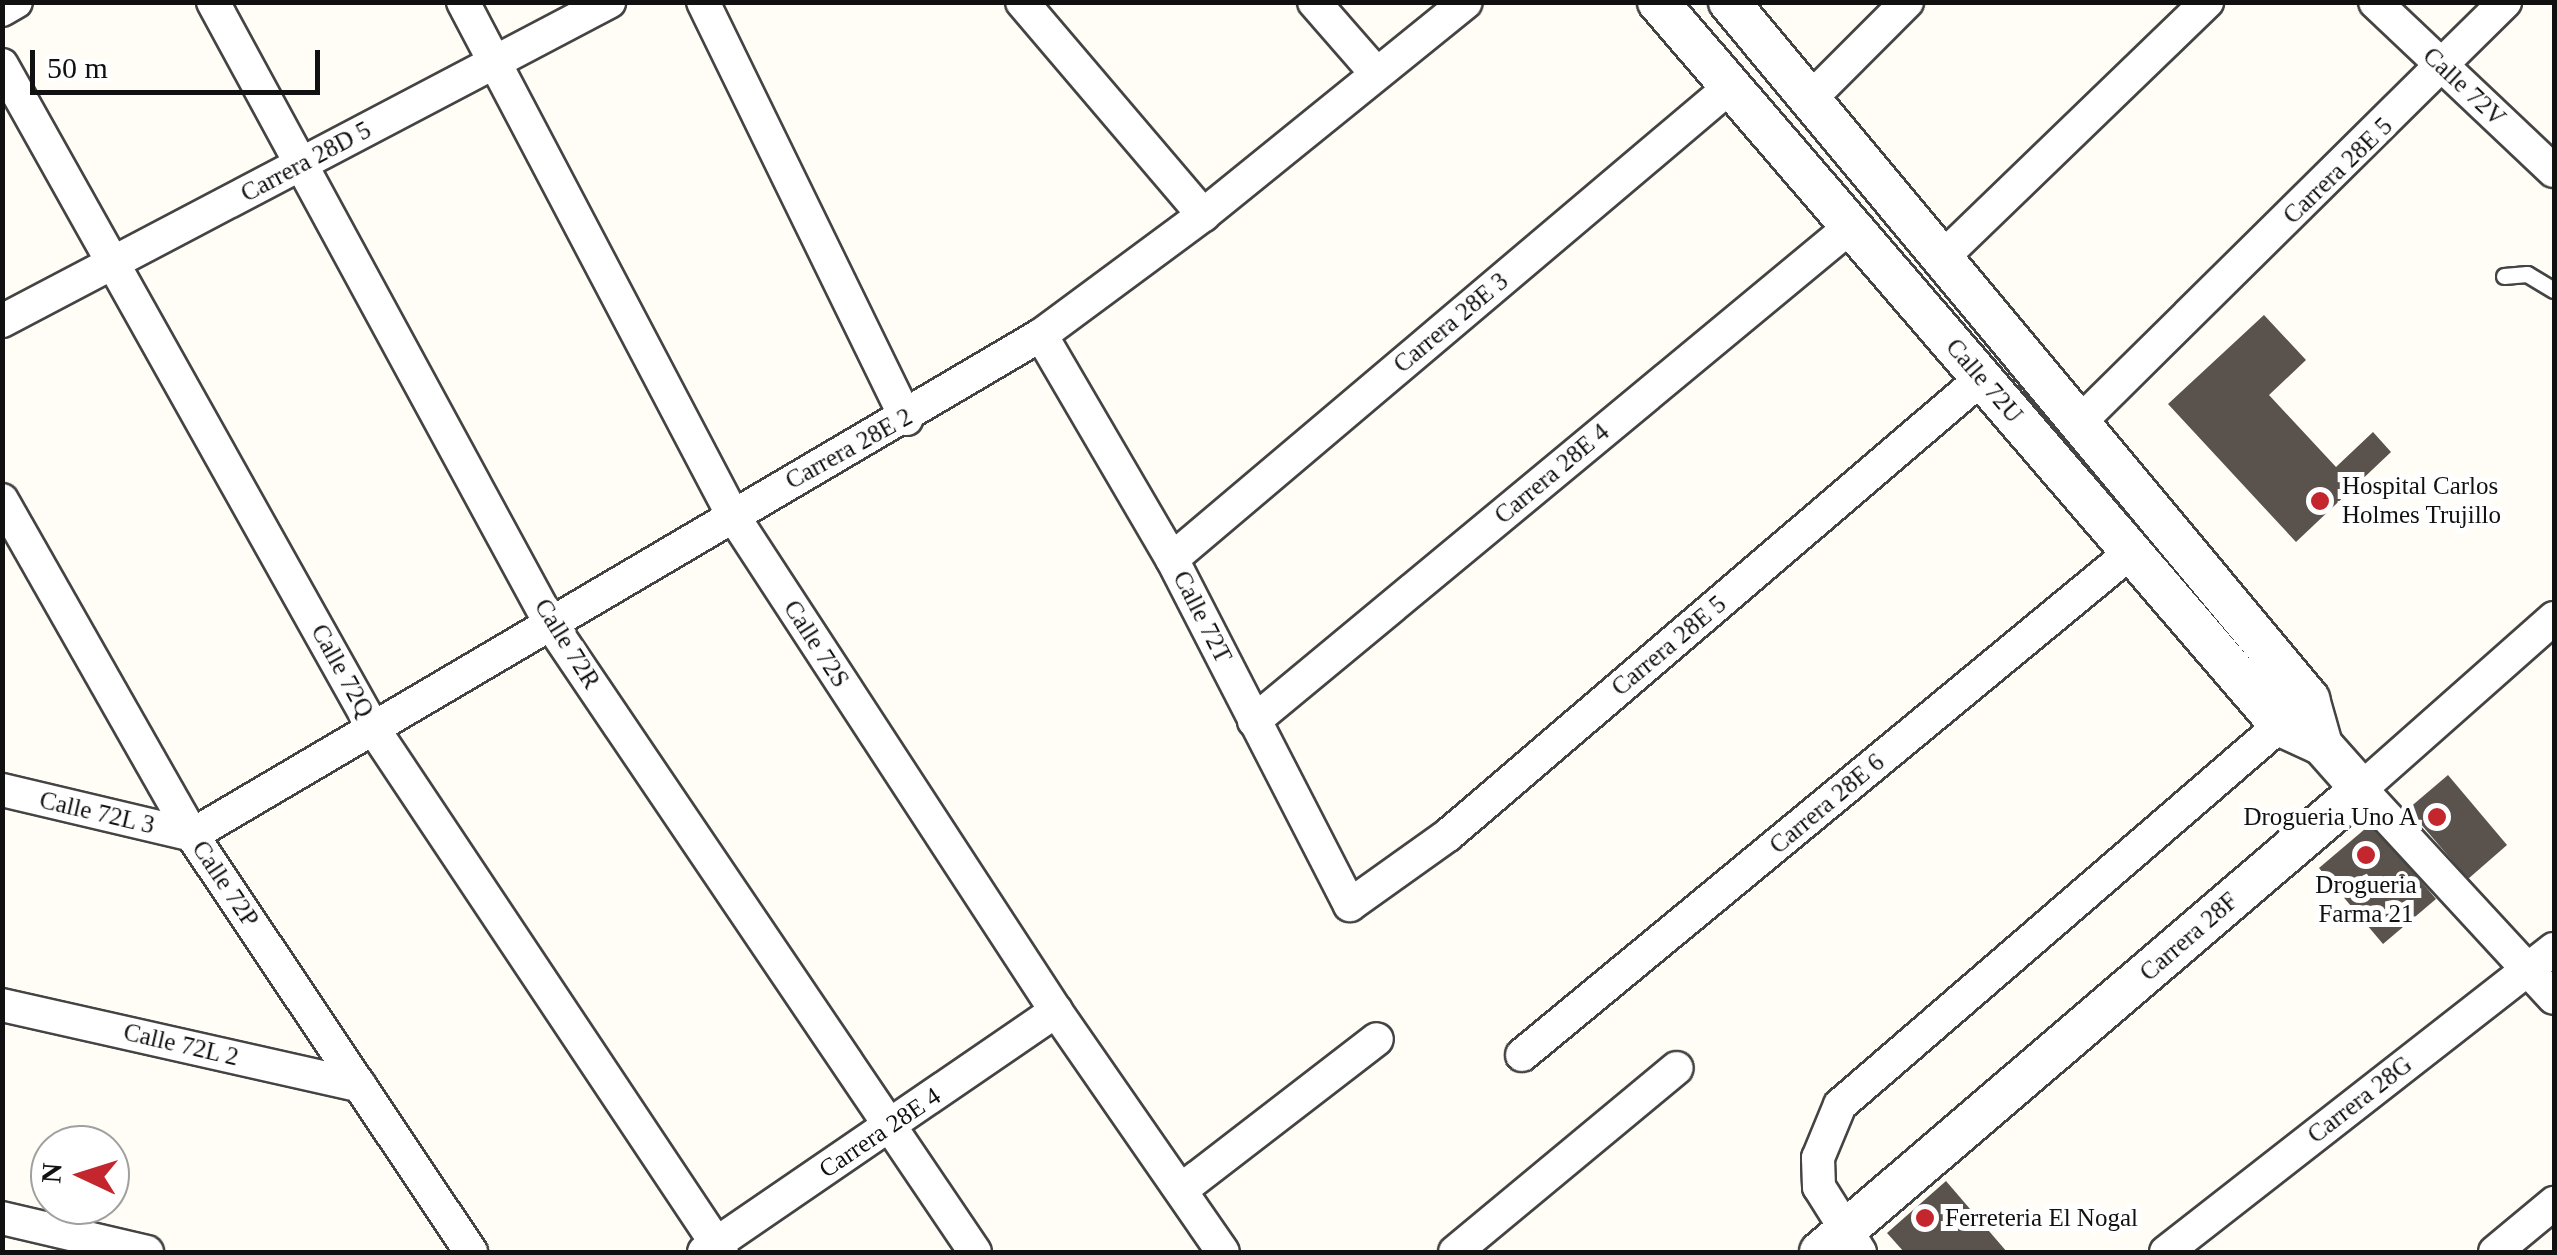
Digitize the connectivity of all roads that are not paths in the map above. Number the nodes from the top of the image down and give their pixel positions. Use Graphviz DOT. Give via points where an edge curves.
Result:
graph roads {
  1 [pos="16,2"];
  2 [pos="213,2"];
  3 [pos="463,2"];
  4 [pos="609,2"];
  5 [pos="703,2"];
  6 [pos="1022,2"];
  7 [pos="1314,2"];
  8 [pos="1466,2"];
  9 [pos="1658,2"];
  10 [pos="1729,2"];
  11 [pos="1907,2"];
  12 [pos="2207,2"];
  13 [pos="2375,2"];
  14 [pos="2505,2"];
  15 [pos="2,10"];
  16 [pos="494,63"];
  17 [pos="2,65"];
  18 [pos="2442,68"];
  19 [pos="1376,73"];
  20 [pos="1730,87"];
  21 [pos="1811,98"];
  22 [pos="304,162"];
  23 [pos="2554,171"];
  24 [pos="1203,215"];
  25 [pos="1850,228"];
  26 [pos="1944,256"];
  27 [pos="112,264"];
  28 [pos="2504,276"];
  29 [pos="2554,290"];
  30 [pos="2,321"];
  31 [pos="1041,335"];
  32 [pos="1982,378"];
  33 [pos="906,418"];
  34 [pos="2082,420"];
  35 [pos="2,500"];
  36 [pos="732,514"];
  37 [pos="2131,552"];
  38 [pos="1172,559"];
  39 [pos="2554,618"];
  40 [pos="550,623"];
  41 [pos="2295,712"];
  42 [pos="1254,720"];
  43 [pos="376,731"];
  44 [pos="2361,789"];
  45 [pos="2,790"];
  46 [pos="192,836"];
  47 [pos="1350,905"];
  48 [pos="2542,958"];
  49 [pos="2554,998"];
  50 [pos="2,1005"];
  51 [pos="1056,1011"];
  52 [pos="1377,1039"];
  53 [pos="1522,1055"];
  54 [pos="1677,1068"];
  55 [pos="360,1086"];
  56 [pos="890,1127"];
  57 [pos="1181,1190"];
  58 [pos="2554,1202"];
  59 [pos="8,1230"];
  60 [pos="1841,1246"];
  61 [pos="714,1250"];
  62 [pos="148,1252"];
  63 [pos="471,1252"];
  64 [pos="975,1252"];
  65 [pos="1224,1252"];
  66 [pos="1455,1252"];
  67 [pos="2166,1252"];
  68 [pos="2495,1252"];
  1 -- 15 [label="street"];
  2 -- 22 [label="street, Calle 72R"];
  3 -- 16 [label="street, Calle 72S"];
  4 -- 16 [label="street, Carrera 28D 5"];
  5 -- 33 [label="street"];
  6 -- 24 [label="street"];
  7 -- 19 [label="street"];
  8 -- 19 [label="street, Carrera 28E 2"];
  9 -- 20 [label="street, Calle 72U"];
  10 -- 21 [label="street, Calle 72U"];
  11 -- 21 [label="street"];
  12 -- 26 [label="street"];
  13 -- 18 [label="street, Calle 72V"];
  14 -- 18 [label="street, Carrera 28E 5"];
  16 -- 22 [label="street, Carrera 28D 5"];
  16 -- 36 [label="street, Calle 72S"];
  17 -- 27 [label="street, Calle 72Q"];
  18 -- 23 [label="street, Calle 72V"];
  18 -- 34 [label="street, Carrera 28E 5"];
  19 -- 24 [label="street, Carrera 28E 2"];
  20 -- 25 [label="street, Calle 72U"];
  20 -- 38 [label="street, Carrera 28E 3"];
  21 -- 26 [label="street, Calle 72U"];
  22 -- 27 [label="street, Carrera 28D 5"];
  22 -- 40 [label="street, Calle 72R"];
  24 -- 31 [label="street, Carrera 28E 2"];
  25 -- 32 [label="street, Calle 72U"];
  25 -- 42 [label="street, Carrera 28E 4"];
  26 -- 34 [label="street, Calle 72U"];
  27 -- 30 [label="street, Carrera 28D 5"];
  27 -- 43 [label="street, Calle 72Q"];
  28 -- 29 [label="lane" via="2527,274"];
  31 -- 33 [label="street, Carrera 28E 2"];
  31 -- 38 [label="street, Calle 72T"];
  32 -- 37 [label="street, Calle 72U"];
  32 -- 47 [label="street, Carrera 28E 5" via="1448,834"];
  33 -- 36 [label="street, Carrera 28E 2"];
  34 -- 41 [label="street, Calle 72U"];
  35 -- 46 [label="street, Calle 72P"];
  36 -- 40 [label="street, Carrera 28E 2"];
  36 -- 51 [label="street, Calle 72S"];
  37 -- 41 [label="street, Calle 72U"];
  37 -- 53 [label="street, Carrera 28E 6"];
  38 -- 42 [label="street, Calle 72T"];
  39 -- 44 [label="street, Carrera 28F"];
  40 -- 43 [label="street, Carrera 28E 2"];
  40 -- 56 [label="street, Calle 72R"];
  41 -- 44 [label="street, Calle 72U"];
  41 -- 60 [label="street" via="1840,1105 1818,1158 1819,1187"];
  42 -- 47 [label="street, Calle 72T"];
  43 -- 46 [label="street, Carrera 28E 2"];
  43 -- 61 [label="street, Calle 72Q"];
  44 -- 48 [label="street, Calle 72U"];
  44 -- 60 [label="street, Carrera 28F"];
  45 -- 46 [label="street, Calle 72L 3"];
  46 -- 55 [label="street, Calle 72P"];
  48 -- 49 [label="street, Calle 72U"];
  48 -- 67 [label="street, Carrera 28G"];
  50 -- 55 [label="street, Calle 72L 2"];
  51 -- 56 [label="street, Carrera 28E 4"];
  51 -- 57 [label="street, Calle 72S"];
  52 -- 57 [label="street"];
  54 -- 66 [label="street"];
  55 -- 63 [label="street, Calle 72P"];
  56 -- 61 [label="street, Carrera 28E 4"];
  56 -- 64 [label="street, Calle 72R"];
  57 -- 65 [label="street, Calle 72S"];
  58 -- 68 [label="street"];
  59 -- 62 [label="street"];
}
